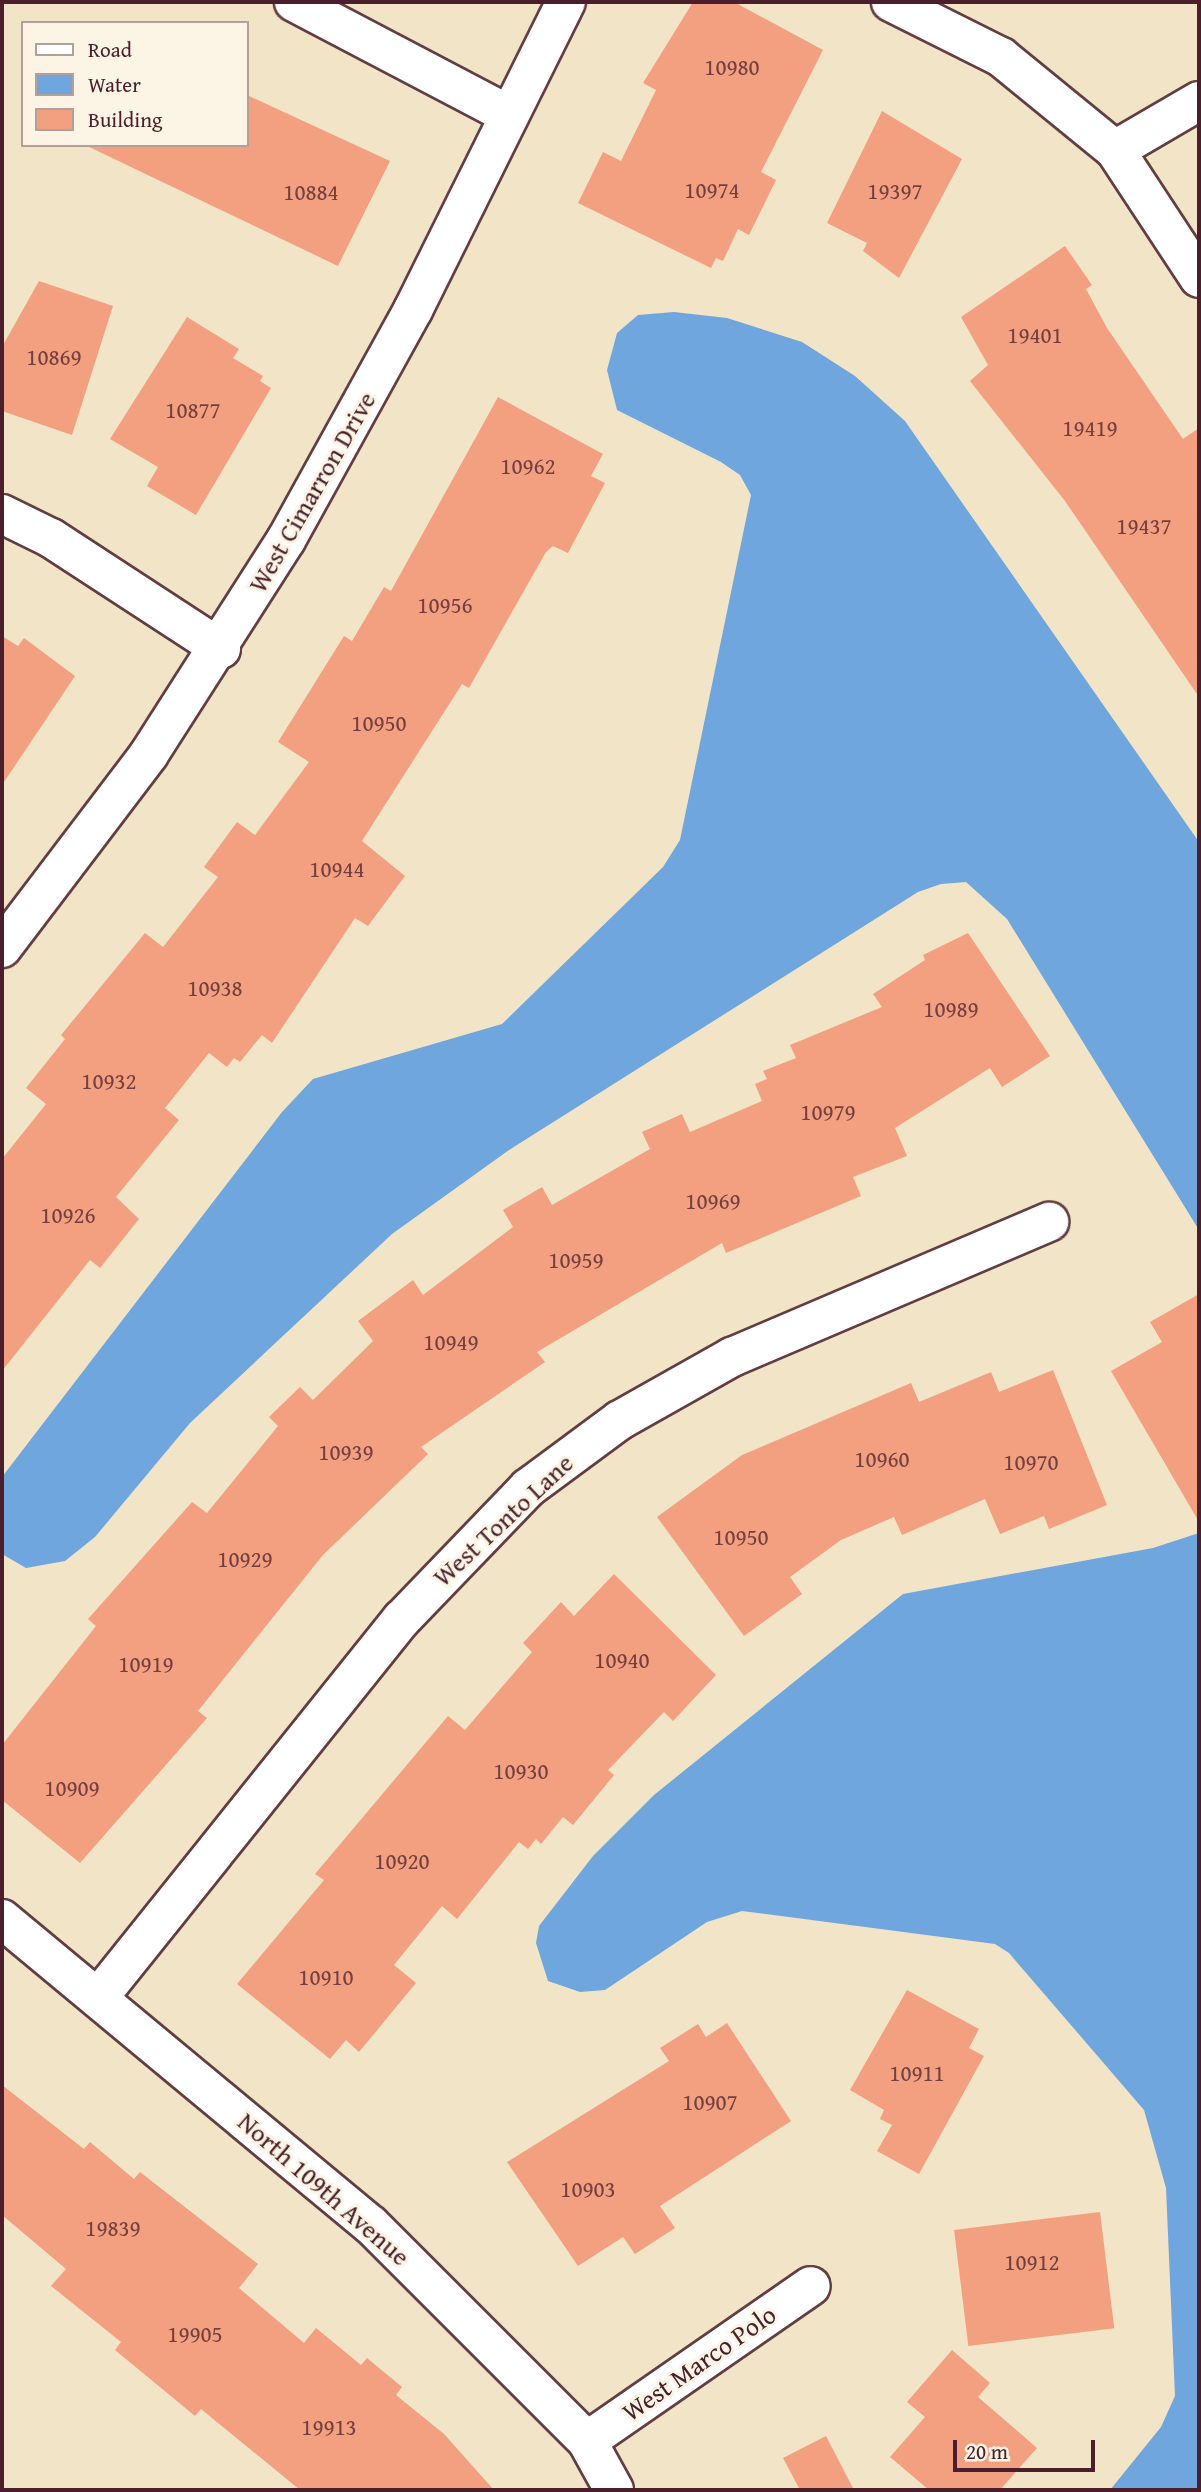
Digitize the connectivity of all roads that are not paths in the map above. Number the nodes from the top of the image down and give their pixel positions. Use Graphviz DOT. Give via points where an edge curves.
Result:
graph roads {
  1 [pos="293,2"];
  2 [pos="566,2"];
  3 [pos="891,2"];
  4 [pos="1199,101"];
  5 [pos="509,115"];
  6 [pos="1115,150"];
  7 [pos="1199,278"];
  8 [pos="2,514"];
  9 [pos="220,649"];
  10 [pos="2,948"];
  11 [pos="1049,1222"];
  12 [pos="2,1919"];
  13 [pos="97,1998"];
  14 [pos="811,2286"];
  15 [pos="587,2441"];
  16 [pos="614,2490"];
  1 -- 5 [label="street"];
  2 -- 5 [label="street, West Cimarron Drive"];
  3 -- 6 [label="street" via="1001,57"];
  4 -- 6 [label="street"];
  5 -- 9 [label="street, West Cimarron Drive" via="348,432"];
  6 -- 7 [label="street"];
  8 -- 9 [label="street" via="51,538"];
  9 -- 10 [label="street, West Cimarron Drive" via="103,819"];
  11 -- 13 [label="street, West Tonto Lane" via="732,1357 620,1420 528,1488 402,1619"];
  12 -- 13 [label="street, North 109th Avenue"];
  13 -- 15 [label="street, North 109th Avenue" via="371,2225"];
  14 -- 15 [label="street, West Marco Polo"];
  15 -- 16 [label="street, North 109th Avenue"];
}
